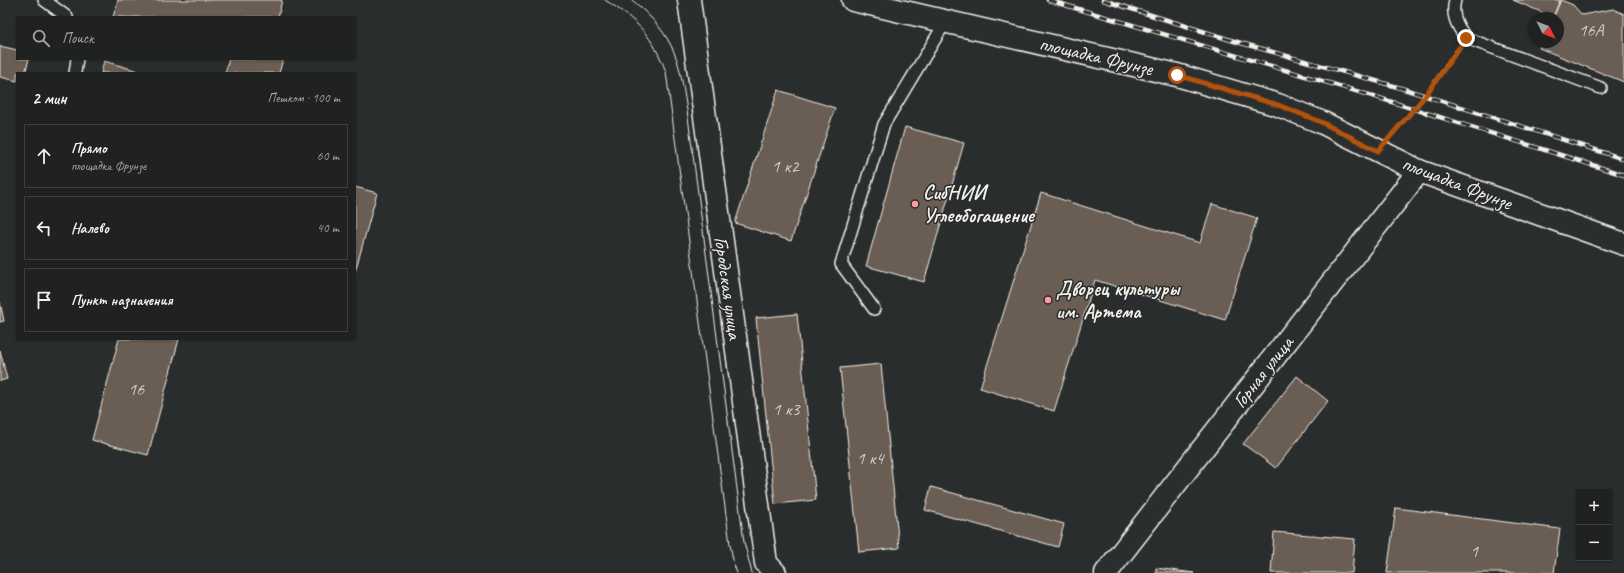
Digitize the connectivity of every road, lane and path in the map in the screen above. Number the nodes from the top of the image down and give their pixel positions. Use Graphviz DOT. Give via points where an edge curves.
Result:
graph roads {
  1 [pos="44,0"];
  2 [pos="688,0"];
  3 [pos="853,0"];
  4 [pos="1455,0"];
  5 [pos="66,16"];
  6 [pos="946,22"];
  7 [pos="1466,38"];
  8 [pos="77,60"];
  9 [pos="75,72"];
  10 [pos="1601,88"];
  11 [pos="1378,151"];
  12 [pos="1419,171"];
  13 [pos="1624,244"];
  14 [pos="874,310"];
  15 [pos="774,573"];
  16 [pos="1106,573"];
  1 -- 5 [label="lane"];
  2 -- 15 [label="main road, Городская улица" via="766,563"];
  3 -- 6 [label="main road, площадка Фрунзе"];
  4 -- 7 [label="lane" via="1453,6 1456,26"];
  6 -- 11 [label="main road, площадка Фрунзе" via="1191,79 1278,105 1321,122"];
  6 -- 14 [label="lane" via="884,124 841,264"];
  7 -- 10 [label="lane"];
  7 -- 11 [label="path" via="1425,96"];
  8 -- 9 [label="lane"];
  11 -- 12 [label="main road, площадка Фрунзе"];
  12 -- 13 [label="main road, площадка Фрунзе"];
  12 -- 16 [label="main road, Горная улица"];
}
